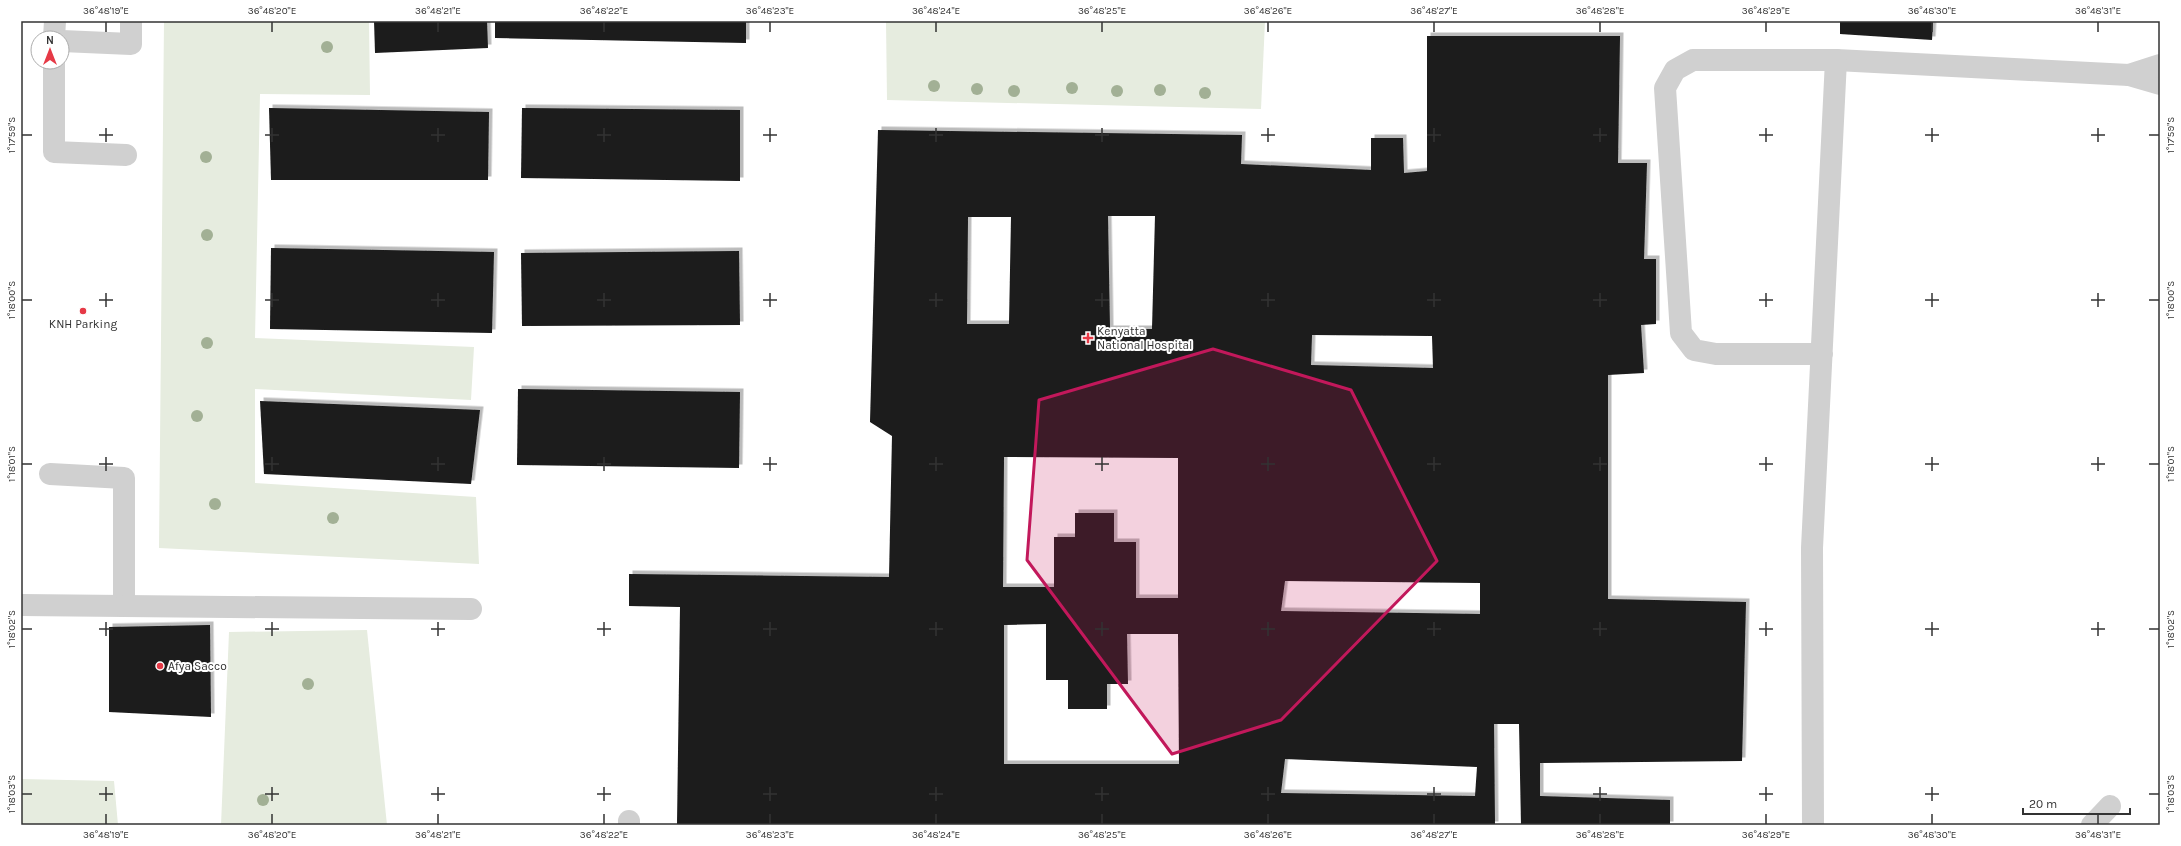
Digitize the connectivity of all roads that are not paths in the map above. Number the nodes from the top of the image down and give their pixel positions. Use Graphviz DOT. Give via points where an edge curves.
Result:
graph roads {
  1 [pos="131,21"];
  2 [pos="70,41"];
  3 [pos="1836,60"];
  4 [pos="2160,65"];
  5 [pos="54,70"];
  6 [pos="2129,75"];
  7 [pos="2160,84"];
  8 [pos="126,155"];
  9 [pos="1822,354"];
  10 [pos="50,474"];
  11 [pos="21,605"];
  12 [pos="124,606"];
  13 [pos="471,609"];
  14 [pos="1813,825"];
  15 [pos="2092,825"];
  16 [pos="2111,825"];
  1 -- 2 [label="lane" via="131,44"];
  3 -- 6 [label="lane"];
  3 -- 9 [label="lane"];
  3 -- 9 [label="lane" via="1693,60 1675,70 1665,88 1681,333 1694,350 1716,354"];
  4 -- 6 [label="lane"];
  5 -- 8 [label="lane" via="54,152"];
  6 -- 7 [label="lane"];
  9 -- 14 [label="lane" via="1812,548"];
  10 -- 12 [label="lane" via="124,478"];
  11 -- 12 [label="lane"];
  12 -- 13 [label="lane"];
  15 -- 16 [label="lane" via="2110,806"];
}
